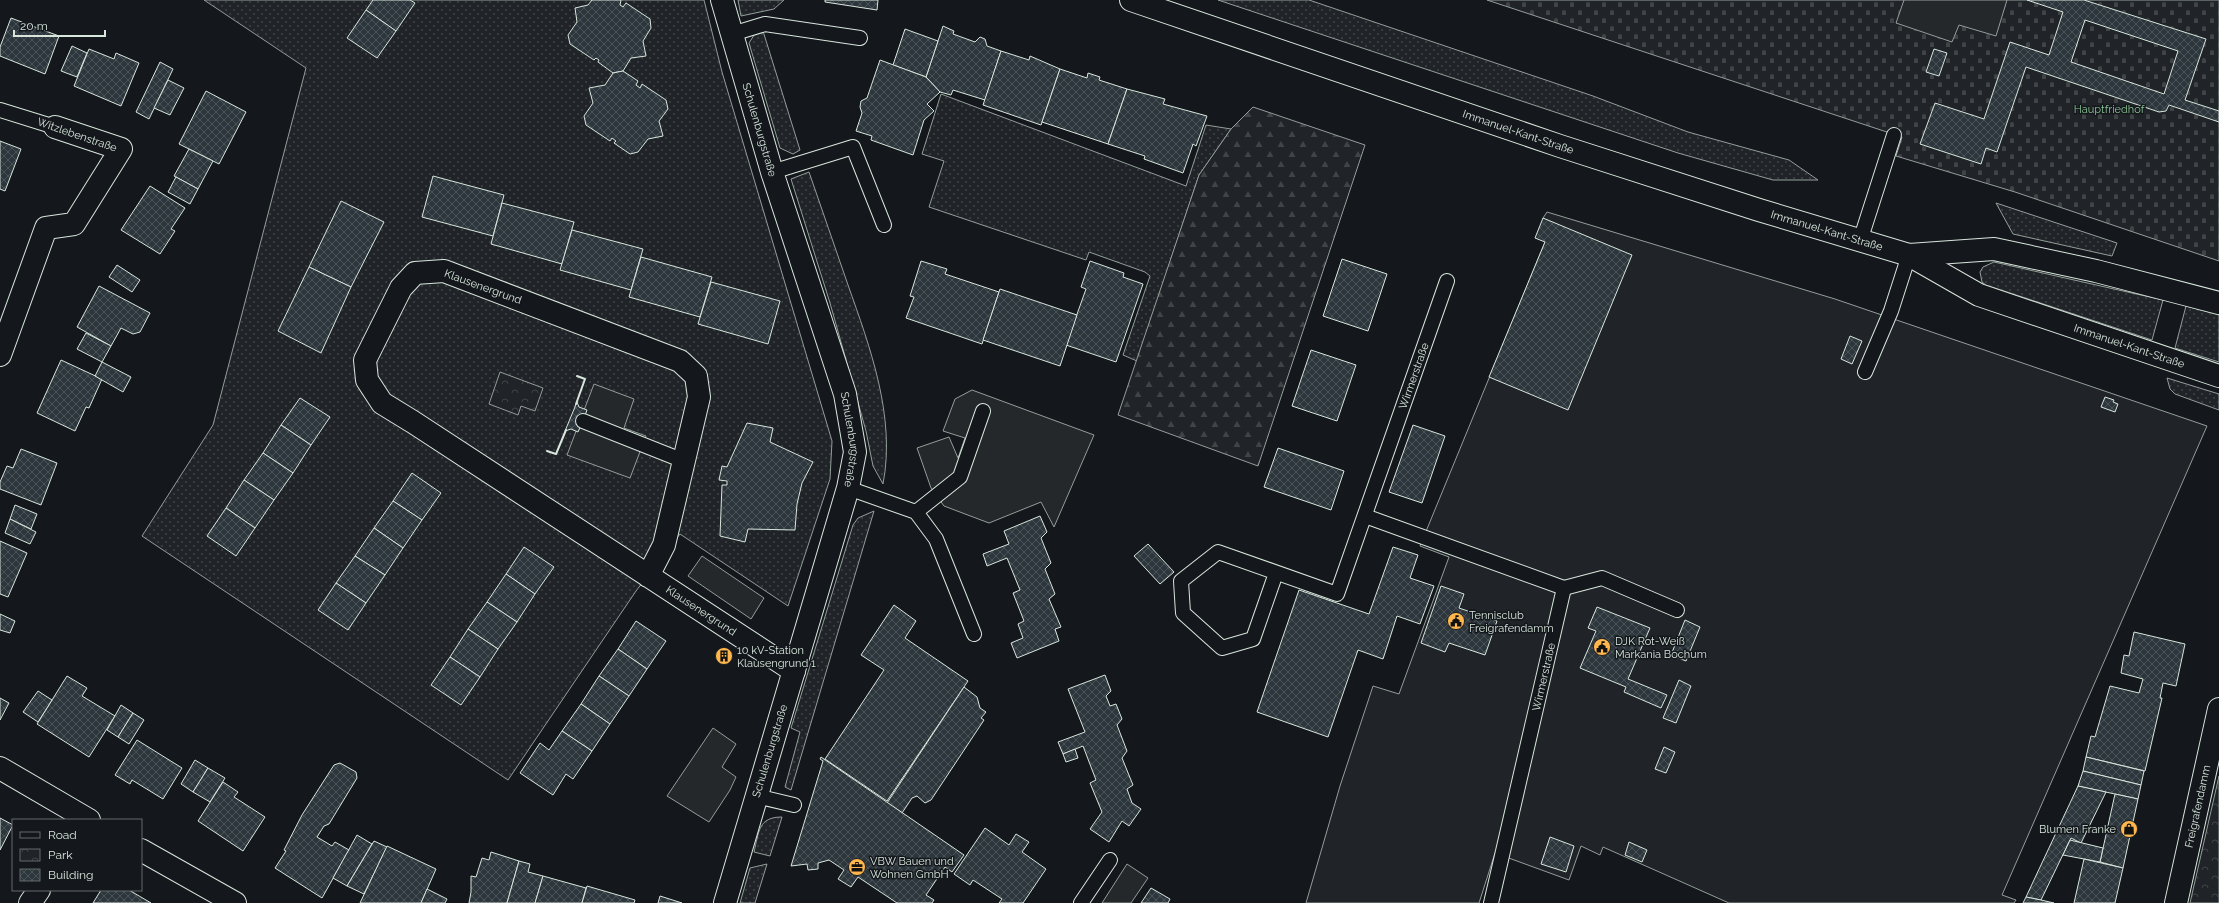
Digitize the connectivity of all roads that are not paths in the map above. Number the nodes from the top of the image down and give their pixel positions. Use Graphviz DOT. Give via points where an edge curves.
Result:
graph roads {
  1 [pos="722,0"];
  2 [pos="1131,0"];
  3 [pos="732,34"];
  4 [pos="860,38"];
  5 [pos="0,110"];
  6 [pos="55,127"];
  7 [pos="1894,135"];
  8 [pos="772,172"];
  9 [pos="884,225"];
  10 [pos="1860,241"];
  11 [pos="1909,255"];
  12 [pos="1447,281"];
  13 [pos="2219,303"];
  14 [pos="0,355"];
  15 [pos="1865,372"];
  16 [pos="2219,376"];
  17 [pos="983,411"];
  18 [pos="583,421"];
  19 [pos="684,460"];
  20 [pos="848,488"];
  21 [pos="916,512"];
  22 [pos="1365,516"];
  23 [pos="1276,573"];
  24 [pos="648,576"];
  25 [pos="1564,588"];
  26 [pos="1677,610"];
  27 [pos="974,634"];
  28 [pos="794,671"];
  29 [pos="2219,709"];
  30 [pos="0,768"];
  31 [pos="756,796"];
  32 [pos="794,805"];
  33 [pos="86,819"];
  34 [pos="142,851"];
  35 [pos="1110,860"];
  36 [pos="38,891"];
  37 [pos="30,903"];
  38 [pos="235,903"];
  39 [pos="725,903"];
  40 [pos="1081,903"];
  41 [pos="1490,903"];
  42 [pos="2176,903"];
  1 -- 3 [label="street, Schulenburgstraße"];
  2 -- 10 [label="street, Immanuel-Kant-Straße" via="1560,146"];
  3 -- 4 [label="lane" via="765,24"];
  3 -- 8 [label="street, Schulenburgstraße"];
  5 -- 6 [label="lane, Witzlebenstraße"];
  6 -- 14 [label="street, Witzlebenstraße" via="121,149 74,224 46,228"];
  7 -- 10 [label="lane"];
  8 -- 9 [label="lane" via="853,148"];
  8 -- 20 [label="street, Schulenburgstraße" via="845,394 855,452"];
  10 -- 11 [label="street, Immanuel-Kant-Straße"];
  11 -- 13 [label="street, Immanuel-Kant-Straße" via="1994,249 2096,271"];
  11 -- 15 [label="lane" via="1891,311"];
  11 -- 16 [label="street, Immanuel-Kant-Straße" via="1979,295"];
  12 -- 22 [label="lane, Wirmerstraße"];
  17 -- 21 [label="lane" via="960,477"];
  18 -- 19 [label="lane"];
  19 -- 24 [label="street, Klausenergrund" via="664,545"];
  19 -- 24 [label="street, Klausenergrund" via="699,397 696,376 680,361 444,271 415,273 401,288 365,360 367,380 382,403"];
  20 -- 21 [label="lane"];
  20 -- 28 [label="street, Schulenburgstraße"];
  21 -- 27 [label="lane" via="936,539"];
  22 -- 23 [label="lane, Wirmerstraße" via="1337,594"];
  22 -- 25 [label="lane"];
  23 -- 23 [label="lane, Wirmerstraße" via="1253,639 1222,648 1183,613 1181,581 1218,552"];
  24 -- 28 [label="street, Klausenergrund"];
  25 -- 26 [label="lane" via="1602,578"];
  25 -- 41 [label="lane, Wirmerstraße"];
  28 -- 31 [label="street, Schulenburgstraße"];
  29 -- 42 [label="street, Freigrafendamm"];
  30 -- 33 [label="street"];
  31 -- 32 [label="lane"];
  31 -- 39 [label="street, Schulenburgstraße"];
  34 -- 38 [label="street"];
  35 -- 40 [label="lane"];
  36 -- 37 [label="street"];
}
